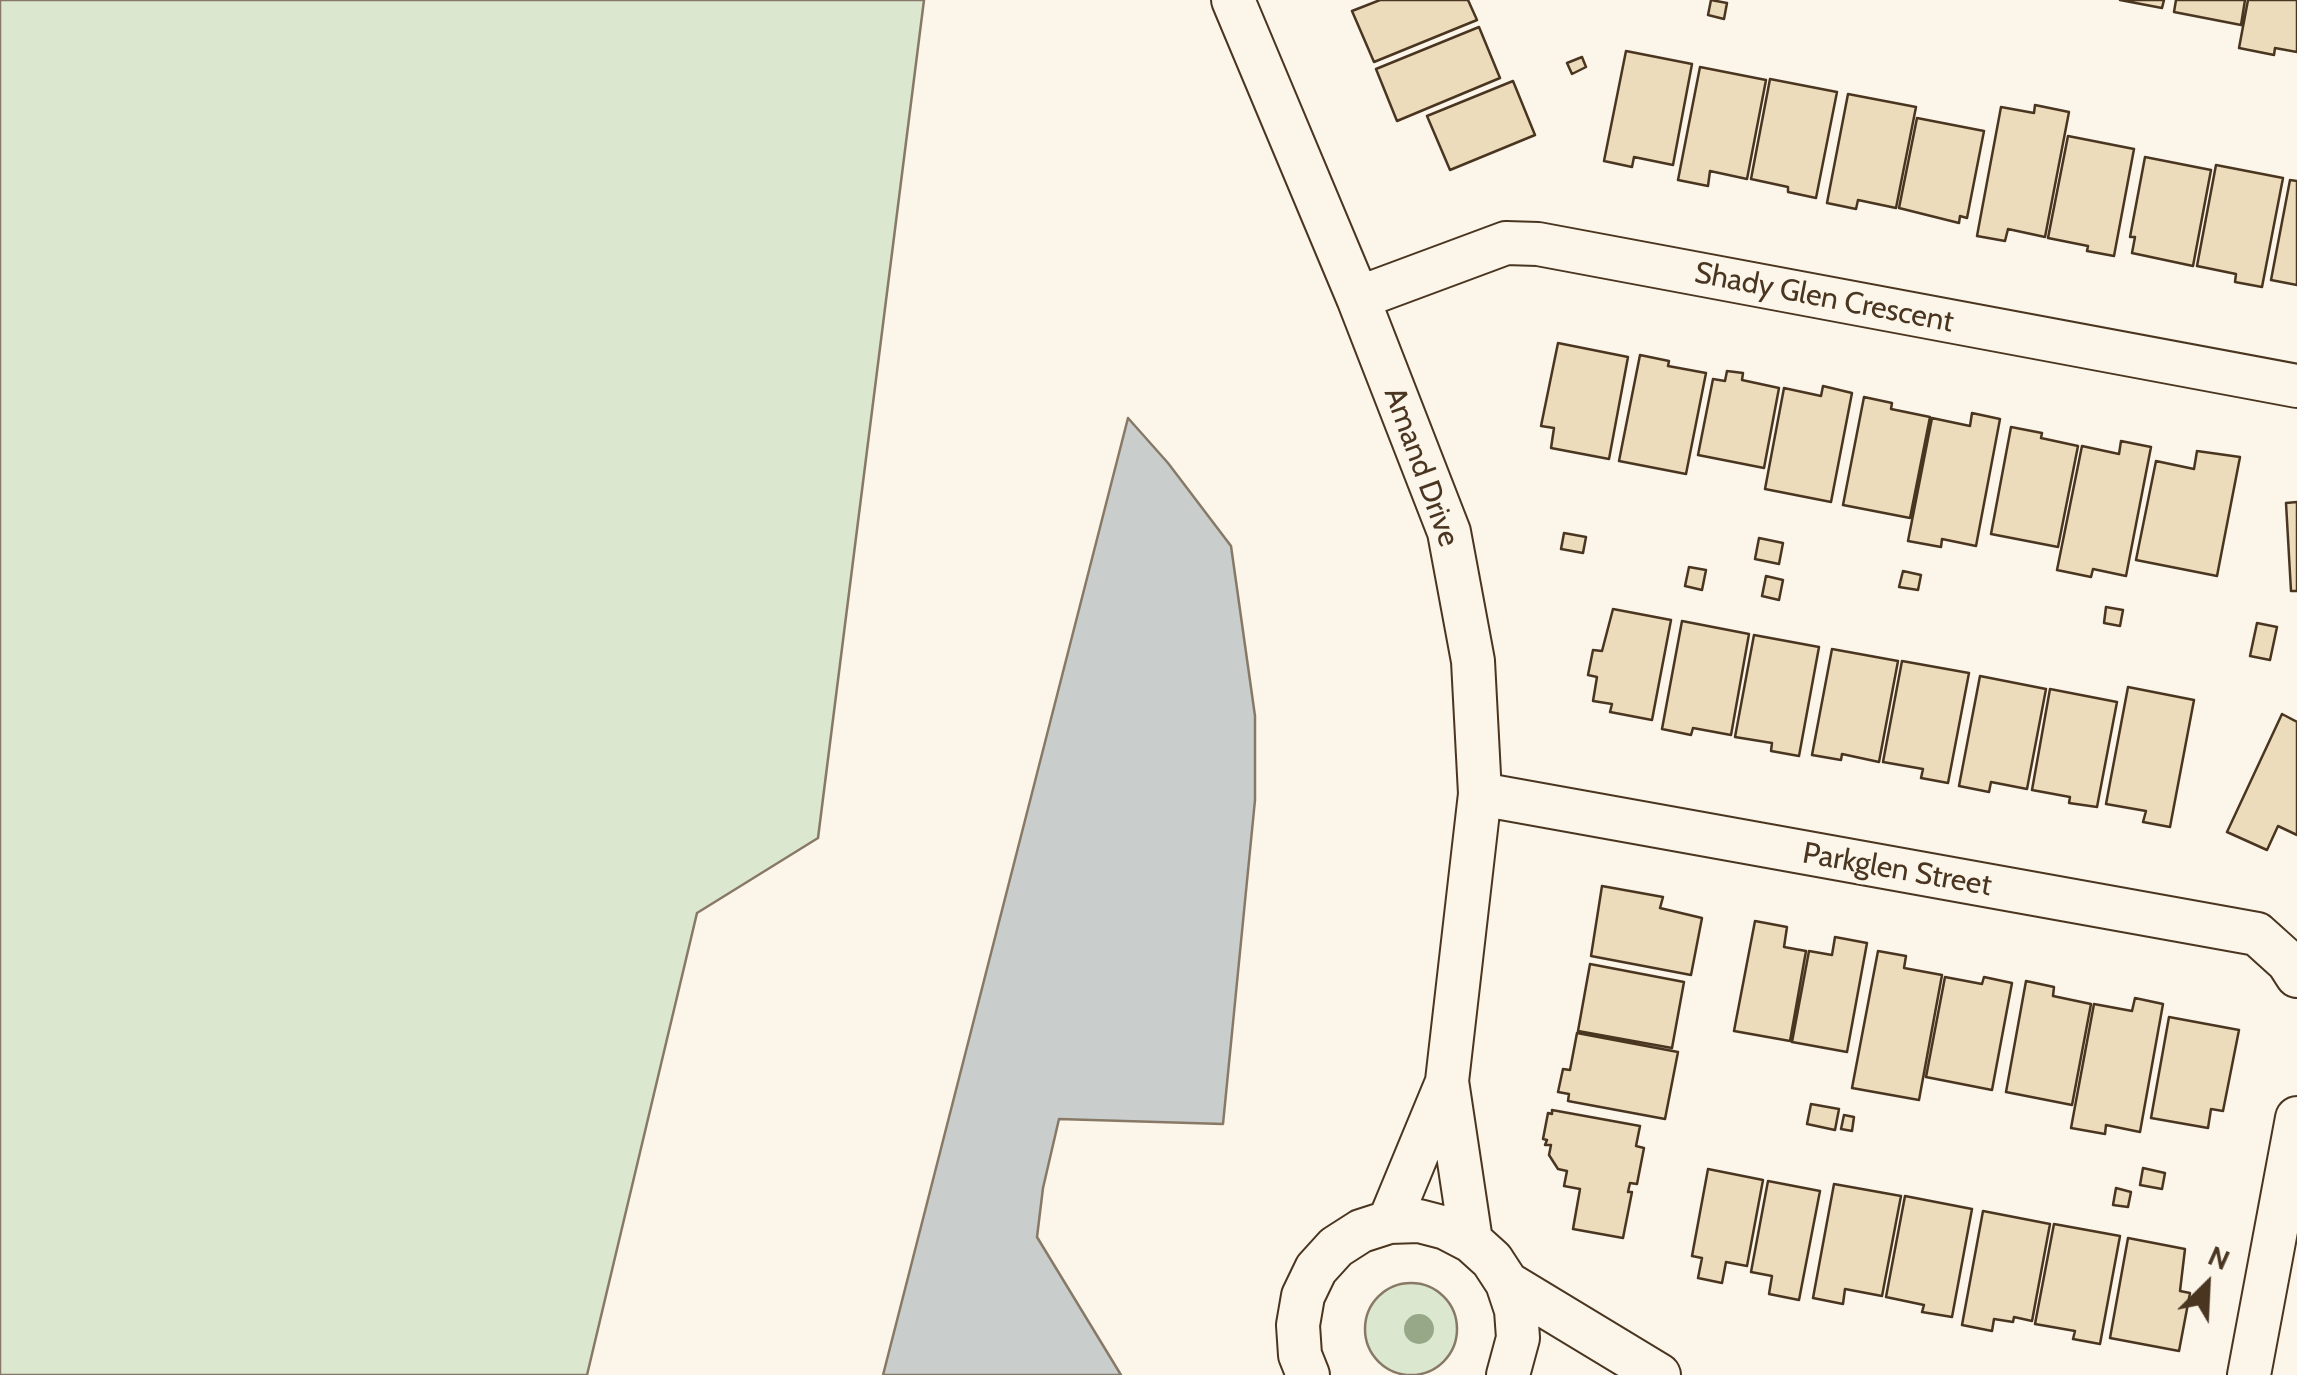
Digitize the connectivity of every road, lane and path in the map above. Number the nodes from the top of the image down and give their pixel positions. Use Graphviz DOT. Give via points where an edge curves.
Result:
graph roads {
  1 [pos="1233,0"];
  2 [pos="1358,298"];
  3 [pos="2297,386"];
  4 [pos="1480,794"];
  5 [pos="2297,976"];
  6 [pos="1447,1082"];
  7 [pos="2297,1118"];
  8 [pos="1389,1222"];
  9 [pos="1471,1240"];
  10 [pos="1507,1284"];
  11 [pos="1308,1375"];
  12 [pos="1508,1375"];
  13 [pos="1659,1375"];
  14 [pos="2249,1375"];
  1 -- 2 [label="street, Amand Drive"];
  2 -- 3 [label="street, Shady Glen Crescent" via="1492,248 1538,244"];
  2 -- 4 [label="street, Amand Drive" via="1449,532 1474,661"];
  4 -- 5 [label="street, Parkglen Street" via="2256,934"];
  4 -- 6 [label="street, Amand Drive"];
  6 -- 8 [label="street, Amand Drive"];
  6 -- 9 [label="street, Amand Drive"];
  7 -- 14 [label="street"];
  8 -- 9 [label="street" via="1432,1224"];
  8 -- 11 [label="street" via="1336,1247 1316,1270 1298,1325"];
  9 -- 10 [label="street"];
  10 -- 12 [label="street" via="1518,1338"];
  10 -- 13 [label="street"];
}
